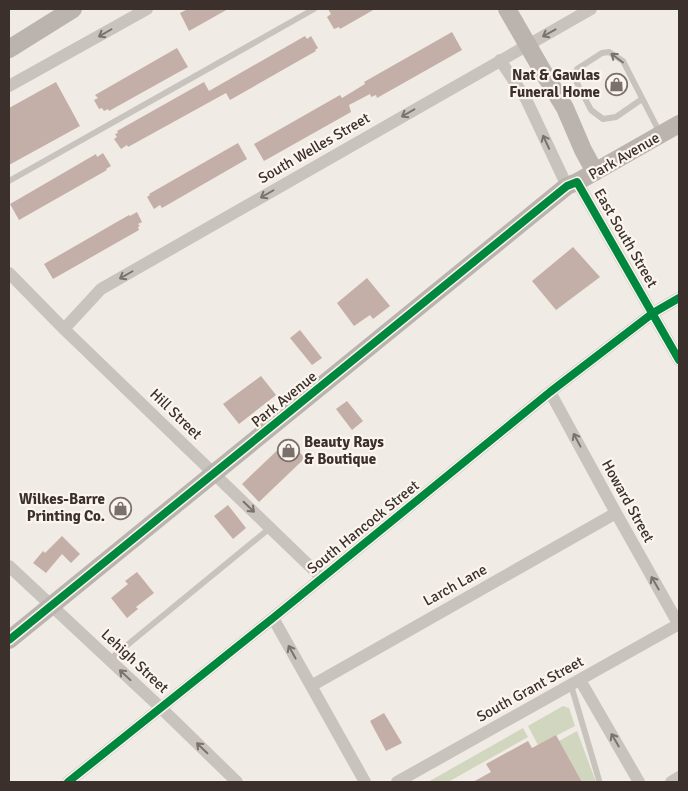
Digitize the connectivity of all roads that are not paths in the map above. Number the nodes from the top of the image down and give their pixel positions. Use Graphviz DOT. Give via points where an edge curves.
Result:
graph roads {
  1 [pos="73,9"];
  2 [pos="148,9"];
  3 [pos="314,9"];
  4 [pos="507,9"];
  5 [pos="592,9"];
  6 [pos="9,49"];
  7 [pos="500,60"];
  8 [pos="9,86"];
  9 [pos="642,99"];
  10 [pos="679,124"];
  11 [pos="661,134"];
  12 [pos="595,172"];
  13 [pos="9,181"];
  14 [pos="572,184"];
  15 [pos="9,274"];
  16 [pos="679,298"];
  17 [pos="653,313"];
  18 [pos="64,329"];
  19 [pos="679,360"];
  20 [pos="550,392"];
  21 [pos="214,474"];
  22 [pos="616,514"];
  23 [pos="270,528"];
  24 [pos="9,566"];
  25 [pos="322,578"];
  26 [pos="51,606"];
  27 [pos="273,618"];
  28 [pos="679,624"];
  29 [pos="9,640"];
  30 [pos="109,660"];
  31 [pos="575,682"];
  32 [pos="310,686"];
  33 [pos="161,708"];
  34 [pos="679,778"];
  35 [pos="599,780"];
  36 [pos="68,782"];
  37 [pos="237,782"];
  38 [pos="365,782"];
  39 [pos="397,782"];
  40 [pos="639,782"];
  41 [pos="670,782"];
  1 -- 6 [label="street"];
  2 -- 8 [label="street, one-way"];
  3 -- 13 [label="lane"];
  4 -- 12 [label="street, bridge" via="566,108"];
  5 -- 7 [label="street, South Welles Street, one-way"];
  14 -- 7 [label="street, East South Street, one-way" via="526,99"];
  7 -- 18 [label="street, South Welles Street, one-way" via="102,289"];
  9 -- 9 [label="lane, one-way" via="623,62 609,52 577,69 574,77 578,88 591,110 602,119 616,117"];
  9 -- 11 [label="lane"];
  10 -- 11 [label="street, Park Avenue"];
  11 -- 12 [label="street, Park Avenue"];
  12 -- 14 [label="street, Park Avenue"];
  14 -- 17 [label="street, East South Street"];
  14 -- 21 [label="street, Park Avenue"];
  15 -- 18 [label="street, Hill Street"];
  16 -- 17 [label="street, South Hancock Street"];
  17 -- 19 [label="street, East South Street"];
  17 -- 20 [label="street, South Hancock Street"];
  18 -- 21 [label="street, Hill Street"];
  22 -- 20 [label="street, Howard Street, one-way"];
  20 -- 25 [label="street, South Hancock Street"];
  21 -- 23 [label="street, Hill Street, one-way"];
  21 -- 26 [label="street, Park Avenue"];
  28 -- 22 [label="street, Howard Street, one-way"];
  22 -- 32 [label="street, Larch Lane"];
  23 -- 25 [label="street, Hill Street"];
  23 -- 30 [label="lane"];
  24 -- 26 [label="street, Lehigh Street"];
  25 -- 27 [label="street, South Hancock Street"];
  26 -- 29 [label="street, Park Avenue"];
  26 -- 30 [label="street, Lehigh Street"];
  32 -- 27 [label="street, one-way"];
  27 -- 33 [label="street, South Hancock Street"];
  28 -- 31 [label="street, South Grant Street"];
  33 -- 30 [label="street, Lehigh Street, one-way"];
  31 -- 35 [label="lane"];
  31 -- 39 [label="street, South Grant Street"];
  40 -- 31 [label="street, one-way"];
  32 -- 38 [label="street"];
  33 -- 36 [label="street, South Hancock Street"];
  37 -- 33 [label="street, Lehigh Street, one-way"];
  34 -- 41 [label="street"];
}
